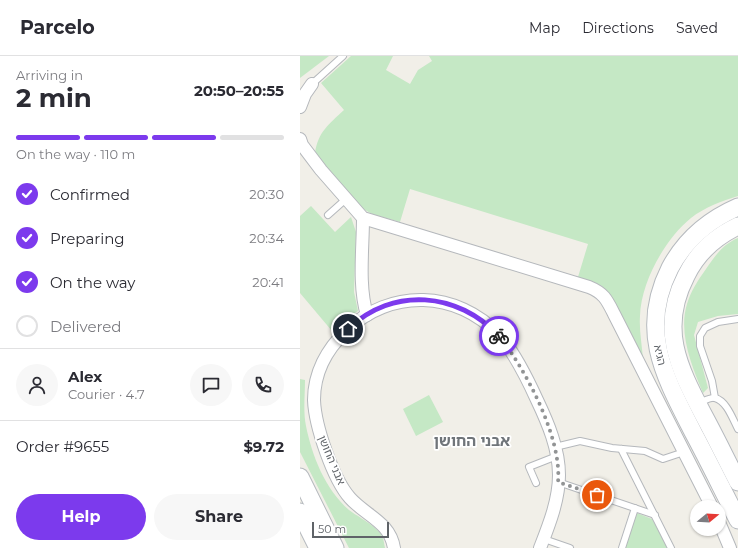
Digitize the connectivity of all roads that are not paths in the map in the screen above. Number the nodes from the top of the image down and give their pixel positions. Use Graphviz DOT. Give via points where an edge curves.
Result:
graph roads {
  1 [pos="343,56"];
  2 [pos="312,84"];
  3 [pos="300,107"];
  4 [pos="300,139"];
  5 [pos="346,198"];
  6 [pos="738,207"];
  7 [pos="328,215"];
  8 [pos="363,218"];
  9 [pos="738,226"];
  10 [pos="367,315"];
  11 [pos="738,319"];
  12 [pos="715,398"];
  13 [pos="698,403"];
  14 [pos="738,429"];
  15 [pos="621,449"];
  16 [pos="556,452"];
  17 [pos="684,452"];
  18 [pos="300,477"];
  19 [pos="558,482"];
  20 [pos="738,482"];
  21 [pos="536,483"];
  22 [pos="708,500"];
  23 [pos="635,508"];
  24 [pos="300,512"];
  25 [pos="655,515"];
  26 [pos="738,520"];
  27 [pos="725,536"];
  28 [pos="542,543"];
  29 [pos="318,548"];
  30 [pos="335,548"];
  31 [pos="394,548"];
  32 [pos="570,548"];
  33 [pos="622,548"];
  34 [pos="671,548"];
  35 [pos="730,548"];
  1 -- 2 [label="lane"];
  2 -- 3 [label="street" via="304,94"];
  4 -- 5 [label="street" via="321,170"];
  5 -- 7 [label="lane"];
  5 -- 8 [label="street"];
  6 -- 26 [label="street, הגיא" via="706,224 678,254 666,277 656,320 657,345 664,372"];
  8 -- 10 [label="street" via="362,288"];
  8 -- 17 [label="street" via="589,287 601,293"];
  9 -- 13 [label="street, הגיא" via="717,238 692,264 682,284 674,310 673,332 676,353"];
  10 -- 16 [label="street, אבני החושן" via="400,302 431,300 460,308 486,323 510,350 533,391"];
  10 -- 31 [label="street, אבני החושן" via="354,323 330,349 316,381 314,401 322,441 342,486 359,507 383,525 392,539"];
  11 -- 12 [label="lane" via="718,322 705,328 700,336 700,346"];
  12 -- 13 [label="lane"];
  12 -- 14 [label="lane" via="727,408"];
  13 -- 20 [label="street, הגיא"];
  15 -- 16 [label="lane" via="580,441"];
  15 -- 17 [label="lane" via="645,451 663,459"];
  15 -- 25 [label="lane"];
  16 -- 19 [label="street, אבני החושן"];
  16 -- 21 [label="lane" via="529,467"];
  17 -- 22 [label="street"];
  18 -- 30 [label="street"];
  19 -- 23 [label="lane"];
  19 -- 28 [label="street, אבני החושן" via="553,511"];
  23 -- 25 [label="lane"];
  23 -- 33 [label="lane"];
  24 -- 29 [label="street"];
  25 -- 34 [label="lane"];
  27 -- 35 [label="street"];
  28 -- 32 [label="lane"];
}
